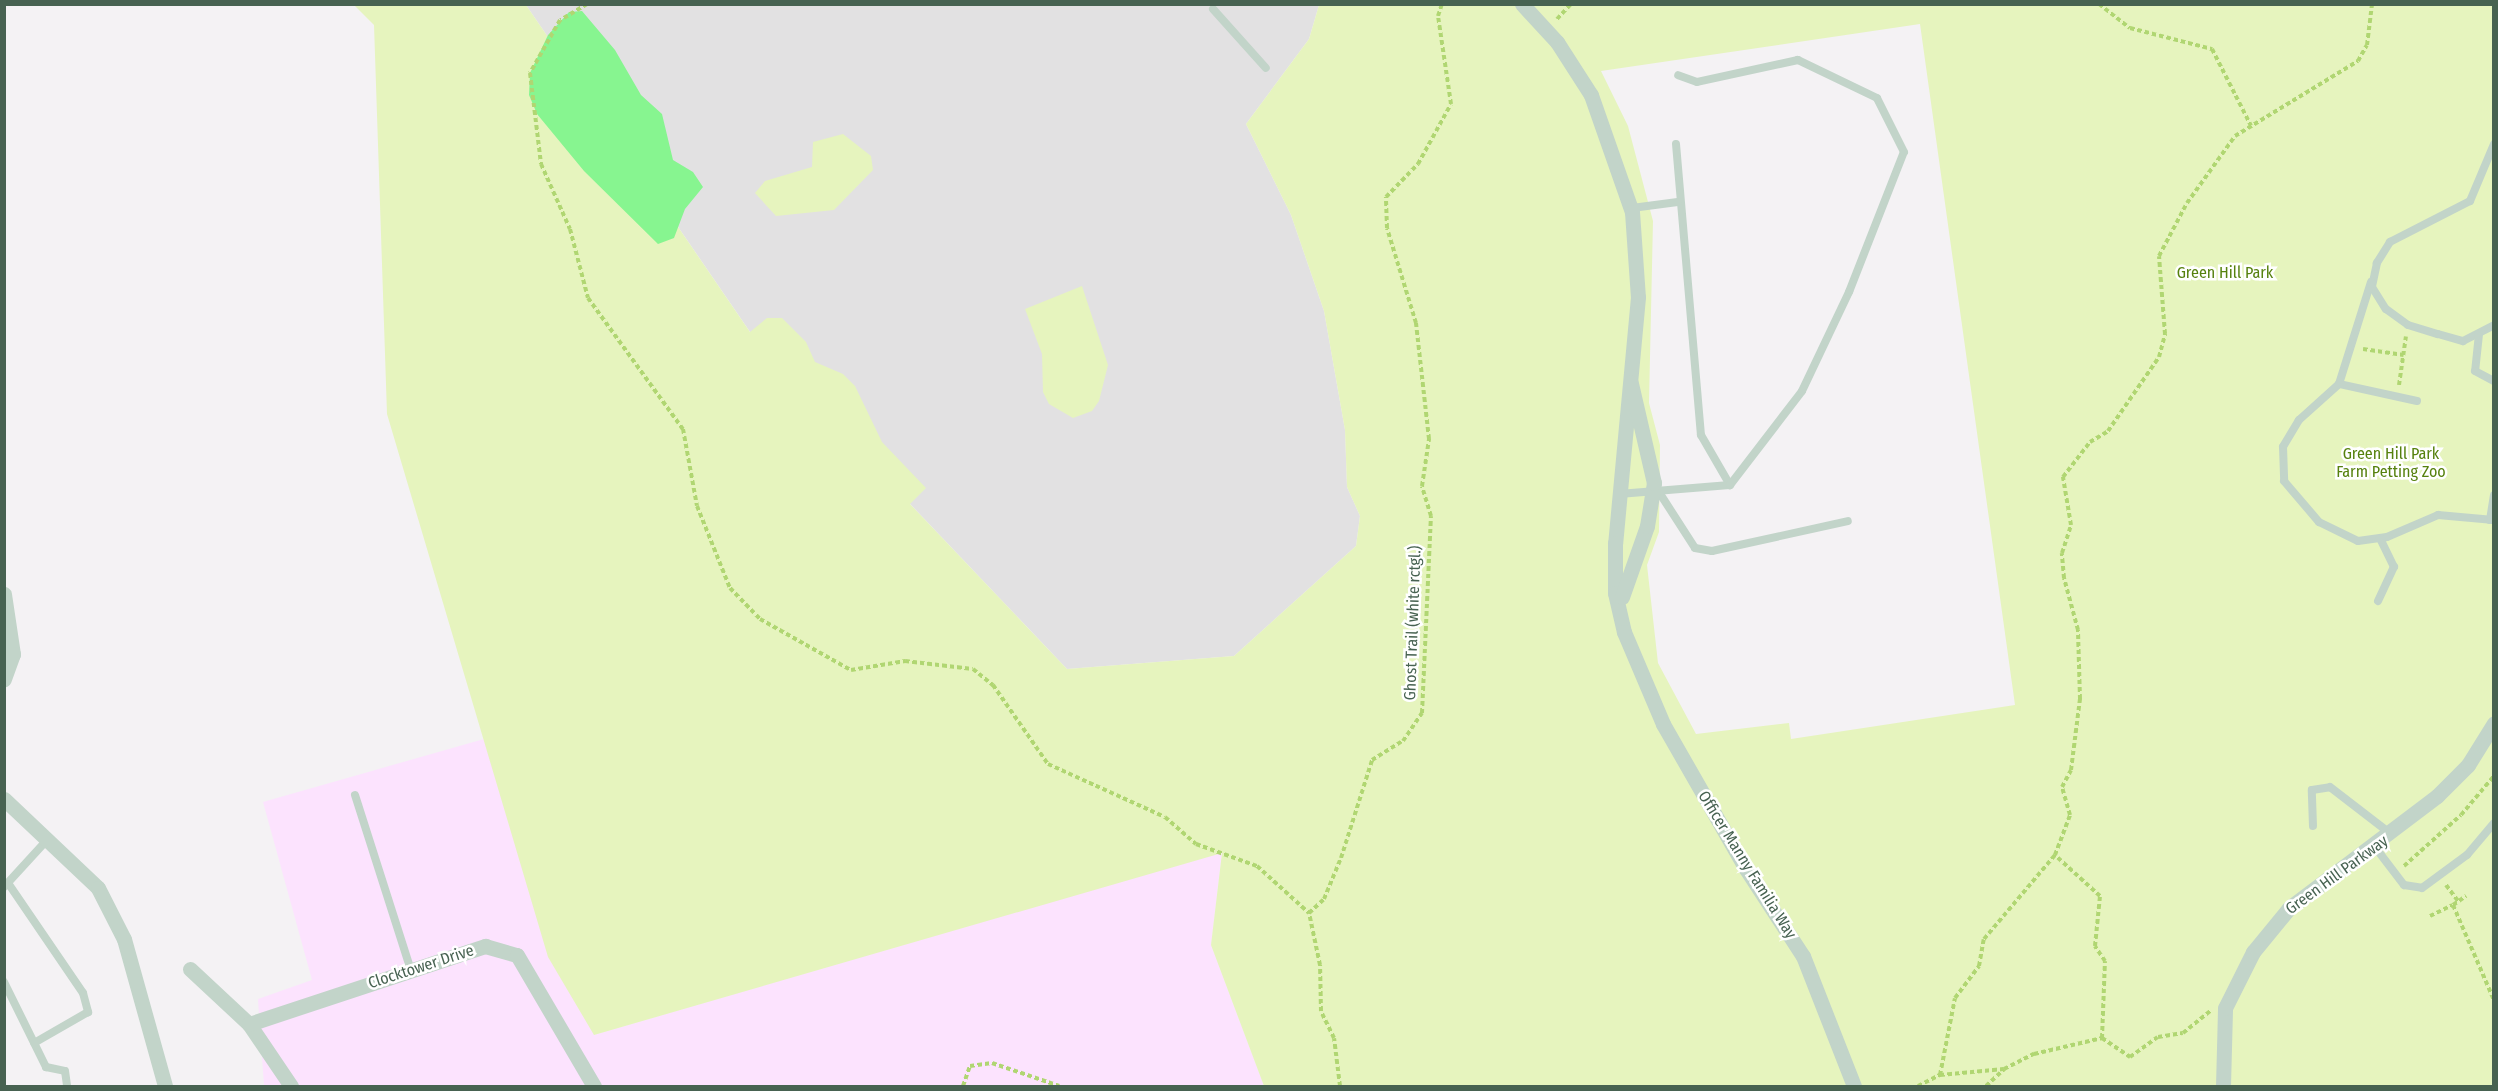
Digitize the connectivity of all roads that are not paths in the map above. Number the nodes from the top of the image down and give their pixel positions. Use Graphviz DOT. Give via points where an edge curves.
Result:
graph roads {
  1 [pos="1522,4"];
  2 [pos="1213,9"];
  3 [pos="1266,68"];
  4 [pos="1678,75"];
  5 [pos="1676,144"];
  6 [pos="2493,144"];
  7 [pos="1678,202"];
  8 [pos="1632,208"];
  9 [pos="2373,278"];
  10 [pos="2493,325"];
  11 [pos="2479,334"];
  12 [pos="1630,351"];
  13 [pos="2493,381"];
  14 [pos="2339,384"];
  15 [pos="2417,400"];
  16 [pos="1730,484"];
  17 [pos="1655,489"];
  18 [pos="1617,494"];
  19 [pos="2493,495"];
  20 [pos="2492,520"];
  21 [pos="1848,521"];
  22 [pos="2380,538"];
  23 [pos="4,594"];
  24 [pos="2378,602"];
  25 [pos="1620,613"];
  26 [pos="4,679"];
  27 [pos="2493,723"];
  28 [pos="355,795"];
  29 [pos="4,799"];
  30 [pos="2493,823"];
  31 [pos="2313,826"];
  32 [pos="2392,835"];
  33 [pos="48,840"];
  34 [pos="2375,847"];
  35 [pos="7,885"];
  36 [pos="190,969"];
  37 [pos="411,971"];
  38 [pos="4,982"];
  39 [pos="249,1024"];
  40 [pos="34,1042"];
  41 [pos="67,1086"];
  42 [pos="165,1086"];
  43 [pos="291,1086"];
  44 [pos="594,1086"];
  45 [pos="1854,1086"];
  46 [pos="2223,1086"];
  1 -- 8 [label="street, Officer Manny Familia Way" via="1557,42 1591,95"];
  2 -- 3 [label="lane"];
  4 -- 16 [label="lane" via="1697,82 1798,60 1877,98 1904,152 1849,292 1802,391"];
  5 -- 7 [label="lane"];
  6 -- 9 [label="lane" via="2470,201 2390,242"];
  7 -- 8 [label="lane"];
  7 -- 16 [label="lane" via="1701,435"];
  8 -- 12 [label="street, Officer Manny Familia Way" via="1638,297"];
  9 -- 11 [label="lane" via="2386,309 2408,325 2463,341"];
  9 -- 14 [label="lane"];
  10 -- 11 [label="lane"];
  11 -- 13 [label="lane" via="2475,371"];
  12 -- 17 [label="street, Officer Manny Familia Way" via="1633,396 1651,455"];
  12 -- 18 [label="street, Officer Manny Familia Way"];
  14 -- 15 [label="lane"];
  14 -- 22 [label="lane" via="2300,420 2283,447 2284,481 2319,522 2358,541"];
  16 -- 17 [label="lane"];
  17 -- 18 [label="lane"];
  17 -- 21 [label="lane" via="1695,548 1712,551"];
  17 -- 25 [label="street, Officer Manny Familia Way"];
  18 -- 25 [label="street, Officer Manny Familia Way"];
  19 -- 20 [label="lane"];
  20 -- 22 [label="lane" via="2438,515"];
  22 -- 24 [label="lane" via="2394,567"];
  23 -- 26 [label="street" via="13,654"];
  25 -- 45 [label="street, Officer Manny Familia Way" via="1663,724 1811,972"];
  27 -- 32 [label="street, Green Hill Parkway" via="2468,765"];
  28 -- 37 [label="lane"];
  29 -- 33 [label="street"];
  30 -- 34 [label="lane" via="2439,877 2422,888 2404,885"];
  31 -- 32 [label="lane" via="2312,790 2330,787"];
  32 -- 34 [label="street, Green Hill Parkway"];
  33 -- 35 [label="lane"];
  33 -- 42 [label="street" via="98,888 124,939"];
  34 -- 46 [label="street, Green Hill Parkway" via="2282,915 2253,952 2225,1008"];
  35 -- 40 [label="lane" via="83,993 88,1012"];
  36 -- 39 [label="street"];
  37 -- 39 [label="street, Clocktower Drive"];
  37 -- 44 [label="street, Clocktower Drive" via="485,946 517,955"];
  38 -- 40 [label="lane"];
  39 -- 43 [label="street"];
  40 -- 41 [label="lane" via="46,1067 65,1071"];
}
